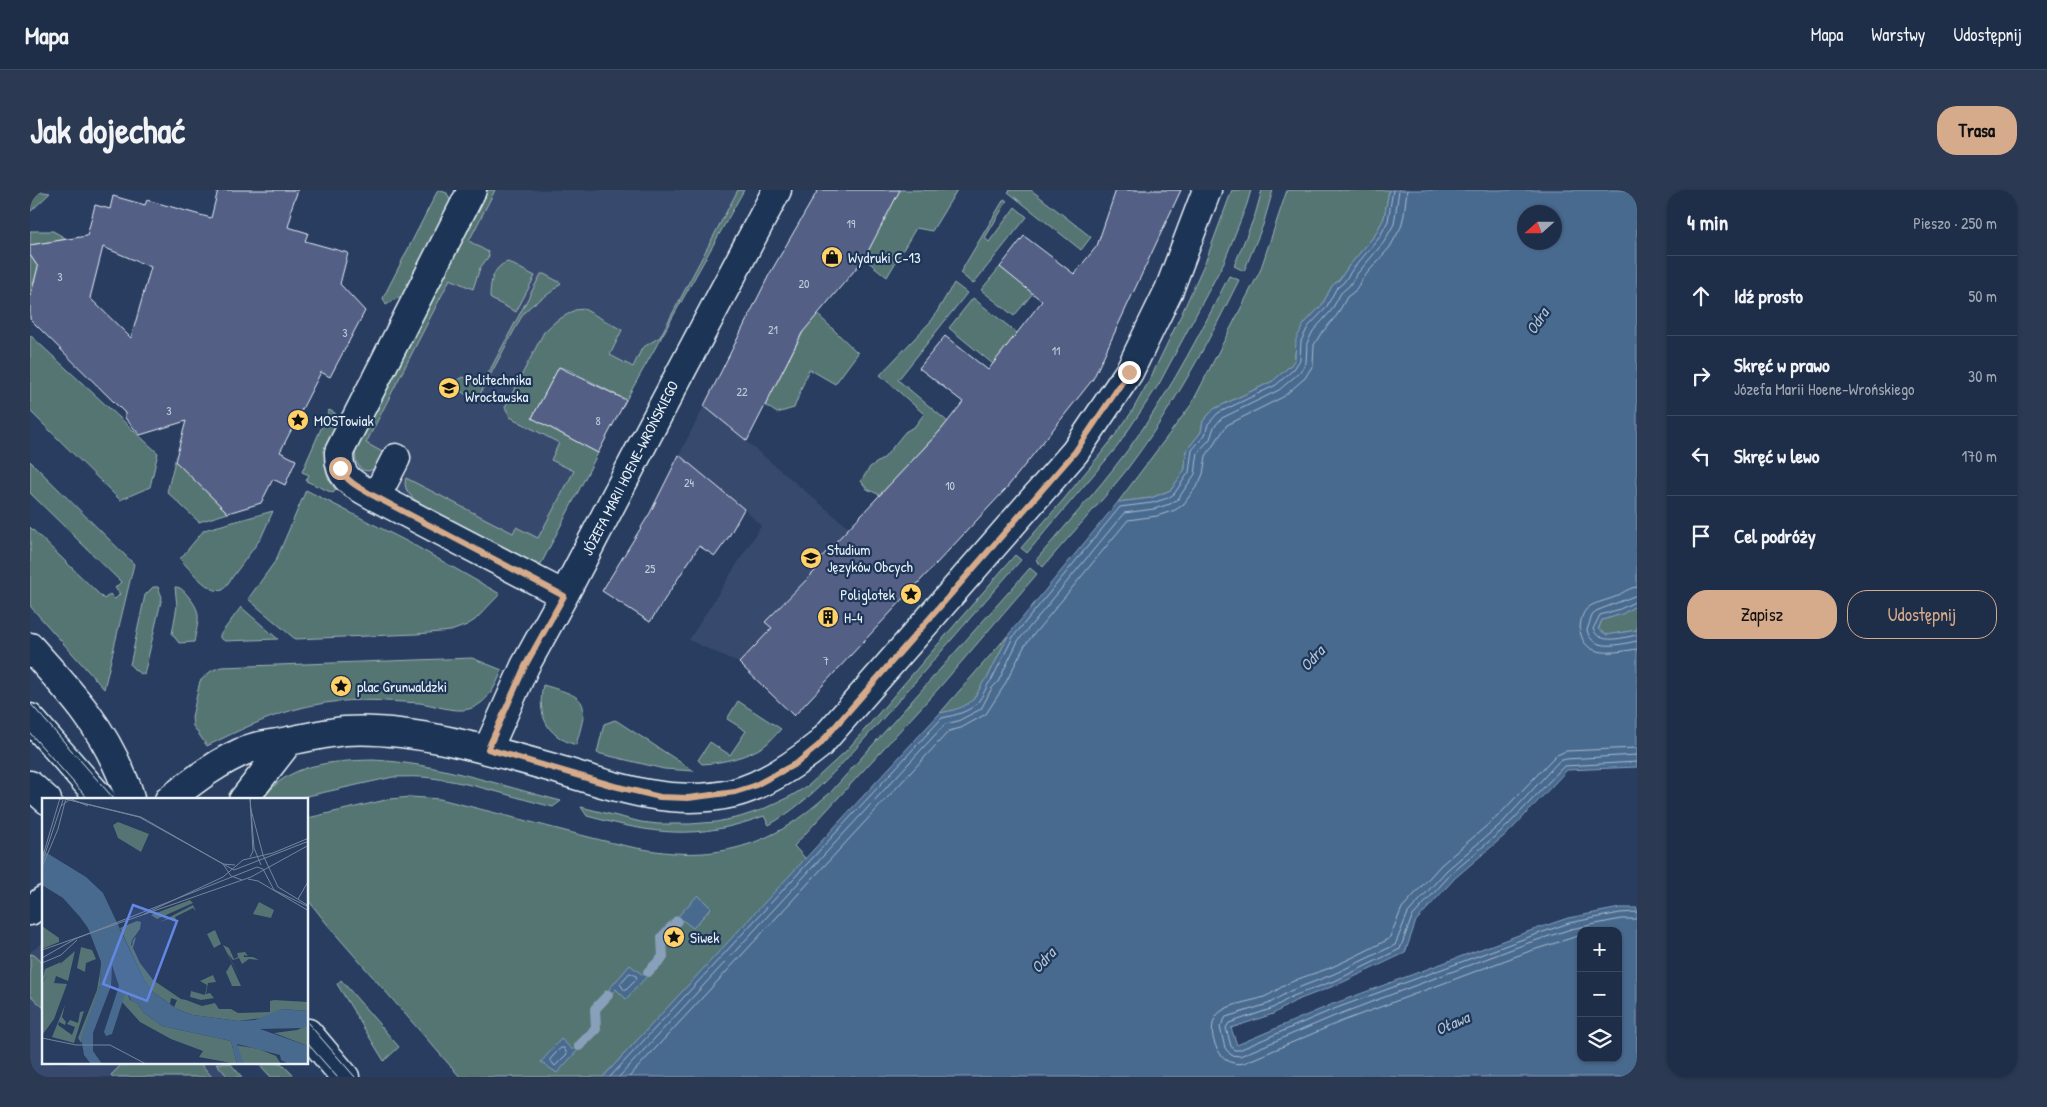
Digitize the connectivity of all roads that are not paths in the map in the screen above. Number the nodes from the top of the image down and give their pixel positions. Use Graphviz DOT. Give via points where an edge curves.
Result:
graph roads {
  1 [pos="472,190"];
  2 [pos="777,190"];
  3 [pos="1207,190"];
  4 [pos="396,458"];
  5 [pos="376,497"];
  6 [pos="564,596"];
  7 [pos="30,647"];
  8 [pos="30,718"];
  9 [pos="289,741"];
  10 [pos="488,749"];
  11 [pos="30,785"];
  12 [pos="45,798"];
  13 [pos="100,798"];
  14 [pos="129,798"];
  15 [pos="172,798"];
  16 [pos="245,798"];
  17 [pos="42,902"];
  18 [pos="30,911"];
  19 [pos="309,1035"];
  20 [pos="345,1077"];
  1 -- 5 [label="street" via="339,452 344,476"];
  2 -- 6 [label="street, JÓZEFA MARII HOENE-WROŃSKIEGO"];
  3 -- 10 [label="street" via="1169,290 1133,363 1075,452 819,745 797,763 754,786 735,792 688,798 660,797"];
  4 -- 5 [label="street"];
  5 -- 6 [label="street"];
  6 -- 10 [label="street, JÓZEFA MARII HOENE-WROŃSKIEGO" via="525,666"];
  7 -- 14 [label="street" via="84,708 103,736"];
  8 -- 13 [label="street"];
  9 -- 10 [label="street" via="317,734 378,731"];
  9 -- 15 [label="street" via="249,748 218,765"];
  9 -- 16 [label="street"];
  11 -- 12 [label="street"];
  17 -- 18 [label="street"];
  19 -- 20 [label="street"];
}
